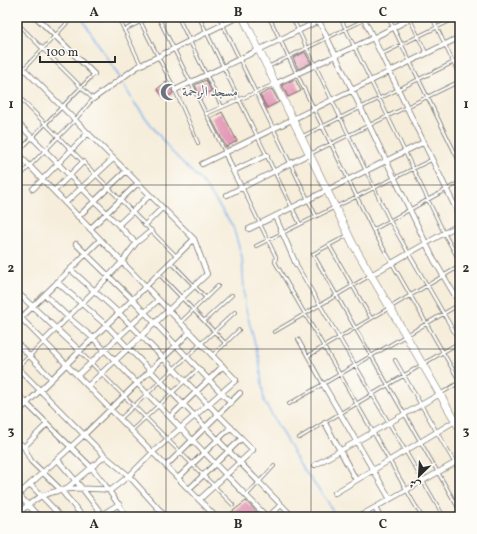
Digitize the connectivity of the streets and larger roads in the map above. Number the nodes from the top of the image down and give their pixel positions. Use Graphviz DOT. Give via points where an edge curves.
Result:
graph roads {
  1 [pos="36,17"];
  2 [pos="238,17"];
  3 [pos="243,17"];
  4 [pos="327,17"];
  5 [pos="456,17"];
  6 [pos="364,18"];
  7 [pos="411,18"];
  8 [pos="318,19"];
  9 [pos="460,26"];
  10 [pos="460,37"];
  11 [pos="373,38"];
  12 [pos="259,51"];
  13 [pos="336,56"];
  14 [pos="17,62"];
  15 [pos="390,72"];
  16 [pos="94,74"];
  17 [pos="275,84"];
  18 [pos="175,90"];
  19 [pos="352,90"];
  20 [pos="93,99"];
  21 [pos="292,119"];
  22 [pos="17,122"];
  23 [pos="88,133"];
  24 [pos="424,142"];
  25 [pos="225,152"];
  26 [pos="17,153"];
  27 [pos="309,154"];
  28 [pos="267,155"];
  29 [pos="114,159"];
  30 [pos="386,160"];
  31 [pos="83,162"];
  32 [pos="58,164"];
  33 [pos="202,164"];
  34 [pos="126,171"];
  35 [pos="233,171"];
  36 [pos="69,176"];
  37 [pos="42,180"];
  38 [pos="138,183"];
  39 [pos="81,188"];
  40 [pos="33,189"];
  41 [pos="242,189"];
  42 [pos="327,190"];
  43 [pos="54,192"];
  44 [pos="150,195"];
  45 [pos="227,195"];
  46 [pos="94,201"];
  47 [pos="65,203"];
  48 [pos="162,208"];
  49 [pos="107,214"];
  50 [pos="275,216"];
  51 [pos="78,217"];
  52 [pos="460,217"];
  53 [pos="460,224"];
  54 [pos="118,225"];
  55 [pos="145,225"];
  56 [pos="249,229"];
  57 [pos="90,230"];
  58 [pos="151,231"];
  59 [pos="194,239"];
  60 [pos="100,240"];
  61 [pos="136,243"];
  62 [pos="427,243"];
  63 [pos="76,244"];
  64 [pos="86,253"];
  65 [pos="122,262"];
  66 [pos="296,264"];
  67 [pos="70,269"];
  68 [pos="371,275"];
  69 [pos="109,276"];
  70 [pos="57,282"];
  71 [pos="145,287"];
  72 [pos="94,291"];
  73 [pos="17,292"];
  74 [pos="45,295"];
  75 [pos="132,299"];
  76 [pos="158,300"];
  77 [pos="81,304"];
  78 [pos="460,304"];
  79 [pos="33,307"];
  80 [pos="168,310"];
  81 [pos="145,312"];
  82 [pos="119,313"];
  83 [pos="17,314"];
  84 [pos="68,317"];
  85 [pos="21,318"];
  86 [pos="17,322"];
  87 [pos="155,323"];
  88 [pos="106,325"];
  89 [pos="131,325"];
  90 [pos="55,329"];
  91 [pos="190,332"];
  92 [pos="141,336"];
  93 [pos="118,337"];
  94 [pos="93,338"];
  95 [pos="44,341"];
  96 [pos="17,343"];
  97 [pos="176,345"];
  98 [pos="129,348"];
  99 [pos="105,350"];
  100 [pos="80,351"];
  101 [pos="163,358"];
  102 [pos="115,361"];
  103 [pos="67,364"];
  104 [pos="223,366"];
  105 [pos="17,367"];
  106 [pos="151,370"];
  107 [pos="78,375"];
  108 [pos="52,379"];
  109 [pos="209,379"];
  110 [pos="137,383"];
  111 [pos="323,384"];
  112 [pos="88,386"];
  113 [pos="41,390"];
  114 [pos="196,392"];
  115 [pos="222,392"];
  116 [pos="240,393"];
  117 [pos="17,394"];
  118 [pos="440,394"];
  119 [pos="232,403"];
  120 [pos="27,404"];
  121 [pos="183,404"];
  122 [pos="208,404"];
  123 [pos="110,408"];
  124 [pos="17,413"];
  125 [pos="219,415"];
  126 [pos="195,416"];
  127 [pos="170,417"];
  128 [pos="458,419"];
  129 [pos="325,423"];
  130 [pos="47,424"];
  131 [pos="206,427"];
  132 [pos="230,427"];
  133 [pos="181,428"];
  134 [pos="460,429"];
  135 [pos="84,435"];
  136 [pos="241,439"];
  137 [pos="17,440"];
  138 [pos="193,440"];
  139 [pos="218,440"];
  140 [pos="356,442"];
  141 [pos="70,447"];
  142 [pos="24,448"];
  143 [pos="229,451"];
  144 [pos="340,451"];
  145 [pos="153,452"];
  146 [pos="205,453"];
  147 [pos="105,456"];
  148 [pos="57,459"];
  149 [pos="460,460"];
  150 [pos="240,462"];
  151 [pos="215,464"];
  152 [pos="315,465"];
  153 [pos="166,466"];
  154 [pos="91,468"];
  155 [pos="373,470"];
  156 [pos="43,472"];
  157 [pos="226,475"];
  158 [pos="129,476"];
  159 [pos="178,478"];
  160 [pos="356,480"];
  161 [pos="75,481"];
  162 [pos="30,484"];
  163 [pos="82,487"];
  164 [pos="67,488"];
  165 [pos="108,489"];
  166 [pos="189,489"];
  167 [pos="60,490"];
  168 [pos="335,493"];
  169 [pos="18,495"];
  170 [pos="42,496"];
  171 [pos="390,499"];
  172 [pos="199,500"];
  173 [pos="119,504"];
  174 [pos="28,505"];
  175 [pos="281,505"];
  176 [pos="375,508"];
  177 [pos="17,514"];
  178 [pos="102,516"];
  179 [pos="39,517"];
  180 [pos="60,517"];
  181 [pos="83,517"];
  182 [pos="127,517"];
  183 [pos="166,517"];
  184 [pos="216,517"];
  185 [pos="268,517"];
  186 [pos="293,517"];
  187 [pos="358,517"];
  188 [pos="380,517"];
  1 -- 16 [label="street"];
  2 -- 20 [label="street" via="141,65"];
  3 -- 12 [label="street"];
  4 -- 8 [label="street"];
  5 -- 9 [label="street"];
  6 -- 11 [label="street"];
  7 -- 11 [label="street"];
  8 -- 12 [label="street"];
  8 -- 13 [label="street"];
  10 -- 15 [label="street"];
  11 -- 13 [label="street"];
  11 -- 15 [label="street"];
  12 -- 17 [label="street"];
  12 -- 18 [label="street"];
  13 -- 17 [label="street"];
  13 -- 19 [label="street"];
  14 -- 23 [label="street"];
  15 -- 19 [label="street"];
  15 -- 24 [label="street"];
  17 -- 21 [label="street"];
  19 -- 21 [label="street"];
  19 -- 30 [label="street"];
  21 -- 25 [label="street"];
  21 -- 27 [label="street"];
  22 -- 32 [label="street"];
  23 -- 29 [label="street"];
  23 -- 32 [label="street"];
  24 -- 30 [label="street"];
  24 -- 52 [label="street"];
  25 -- 33 [label="street"];
  25 -- 35 [label="street"];
  26 -- 37 [label="street"];
  27 -- 41 [label="street"];
  27 -- 42 [label="street"];
  28 -- 35 [label="street"];
  29 -- 34 [label="street"];
  29 -- 39 [label="street"];
  30 -- 42 [label="street"];
  30 -- 62 [label="street"];
  31 -- 36 [label="street"];
  32 -- 36 [label="street"];
  32 -- 37 [label="street"];
  34 -- 38 [label="street"];
  34 -- 46 [label="street"];
  35 -- 41 [label="street"];
  36 -- 39 [label="street"];
  36 -- 43 [label="street"];
  37 -- 40 [label="street"];
  37 -- 43 [label="street"];
  38 -- 44 [label="street"];
  38 -- 49 [label="street"];
  39 -- 46 [label="street"];
  39 -- 47 [label="street"];
  41 -- 45 [label="street"];
  42 -- 50 [label="street"];
  42 -- 68 [label="street"];
  43 -- 47 [label="street"];
  44 -- 48 [label="street"];
  44 -- 54 [label="street"];
  46 -- 49 [label="street"];
  46 -- 51 [label="street"];
  47 -- 51 [label="street"];
  48 -- 55 [label="street"];
  48 -- 59 [label="street"];
  49 -- 54 [label="street"];
  49 -- 57 [label="street"];
  50 -- 56 [label="street"];
  50 -- 66 [label="street"];
  51 -- 57 [label="street"];
  53 -- 62 [label="street"];
  54 -- 61 [label="street"];
  57 -- 60 [label="street"];
  58 -- 61 [label="street"];
  59 -- 71 [label="street"];
  59 -- 80 [label="street" via="207,274"];
  60 -- 64 [label="street"];
  60 -- 65 [label="street"];
  61 -- 65 [label="street"];
  62 -- 68 [label="street"];
  62 -- 78 [label="street"];
  63 -- 64 [label="street"];
  64 -- 67 [label="street"];
  64 -- 69 [label="street"];
  65 -- 69 [label="street"];
  65 -- 71 [label="street"];
  67 -- 70 [label="street"];
  67 -- 72 [label="street"];
  68 -- 118 [label="street"];
  69 -- 72 [label="street"];
  69 -- 75 [label="street"];
  70 -- 74 [label="street"];
  70 -- 77 [label="street"];
  71 -- 75 [label="street"];
  71 -- 76 [label="street"];
  72 -- 77 [label="street"];
  72 -- 82 [label="street"];
  73 -- 79 [label="street"];
  74 -- 79 [label="street"];
  74 -- 84 [label="street"];
  75 -- 81 [label="street"];
  75 -- 82 [label="street"];
  76 -- 80 [label="street"];
  76 -- 81 [label="street"];
  77 -- 84 [label="street"];
  77 -- 88 [label="street"];
  79 -- 85 [label="street"];
  79 -- 90 [label="street"];
  80 -- 87 [label="street"];
  80 -- 91 [label="street"];
  81 -- 87 [label="street"];
  81 -- 89 [label="street"];
  82 -- 88 [label="street"];
  82 -- 89 [label="street"];
  83 -- 85 [label="street"];
  84 -- 90 [label="street"];
  84 -- 94 [label="street"];
  85 -- 86 [label="street"];
  85 -- 95 [label="street"];
  87 -- 92 [label="street"];
  87 -- 97 [label="street"];
  88 -- 93 [label="street"];
  88 -- 94 [label="street"];
  89 -- 92 [label="street"];
  89 -- 93 [label="street"];
  90 -- 95 [label="street"];
  90 -- 100 [label="street"];
  91 -- 97 [label="street"];
  91 -- 104 [label="street"];
  92 -- 98 [label="street"];
  92 -- 101 [label="street"];
  93 -- 98 [label="street"];
  93 -- 99 [label="street"];
  94 -- 99 [label="street"];
  94 -- 100 [label="street"];
  95 -- 103 [label="street"];
  96 -- 108 [label="street"];
  97 -- 101 [label="street"];
  97 -- 109 [label="street"];
  98 -- 102 [label="street"];
  98 -- 106 [label="street"];
  99 -- 102 [label="street"];
  99 -- 107 [label="street"];
  100 -- 103 [label="street"];
  101 -- 106 [label="street"];
  101 -- 114 [label="street"];
  102 -- 110 [label="street"];
  102 -- 112 [label="street"];
  103 -- 107 [label="street"];
  103 -- 108 [label="street"];
  104 -- 109 [label="street"];
  104 -- 115 [label="street" via="236,380"];
  105 -- 113 [label="street"];
  106 -- 110 [label="street"];
  106 -- 121 [label="street"];
  107 -- 112 [label="street"];
  108 -- 113 [label="street"];
  109 -- 114 [label="street"];
  109 -- 115 [label="street"];
  110 -- 123 [label="street"];
  110 -- 127 [label="street"];
  111 -- 140 [label="street"];
  112 -- 123 [label="street"];
  113 -- 120 [label="street"];
  113 -- 135 [label="street"];
  114 -- 121 [label="street"];
  114 -- 122 [label="street"];
  115 -- 119 [label="street"];
  115 -- 122 [label="street"];
  116 -- 119 [label="street"];
  117 -- 120 [label="street"];
  118 -- 128 [label="street"];
  118 -- 140 [label="street"];
  119 -- 125 [label="street"];
  120 -- 124 [label="street"];
  120 -- 130 [label="street"];
  121 -- 126 [label="street"];
  121 -- 127 [label="street"];
  122 -- 125 [label="street"];
  122 -- 126 [label="street"];
  123 -- 135 [label="street"];
  123 -- 145 [label="street"];
  125 -- 131 [label="street"];
  125 -- 132 [label="street"];
  126 -- 131 [label="street"];
  126 -- 133 [label="street"];
  127 -- 133 [label="street"];
  128 -- 134 [label="street"];
  128 -- 155 [label="street"];
  129 -- 144 [label="street"];
  130 -- 141 [label="street"];
  130 -- 142 [label="street"];
  131 -- 138 [label="street"];
  131 -- 139 [label="street"];
  132 -- 136 [label="street"];
  132 -- 139 [label="street"];
  133 -- 138 [label="street"];
  133 -- 145 [label="street"];
  135 -- 141 [label="street"];
  135 -- 147 [label="street"];
  136 -- 143 [label="street"];
  136 -- 150 [label="street" via="253,450"];
  137 -- 142 [label="street"];
  138 -- 146 [label="street"];
  138 -- 153 [label="street"];
  139 -- 143 [label="street"];
  139 -- 146 [label="street"];
  140 -- 144 [label="street"];
  140 -- 155 [label="street"];
  141 -- 148 [label="street"];
  141 -- 154 [label="street"];
  142 -- 156 [label="street"];
  143 -- 150 [label="street"];
  143 -- 151 [label="street"];
  144 -- 152 [label="street"];
  144 -- 160 [label="street"];
  145 -- 153 [label="street"];
  145 -- 158 [label="street"];
  146 -- 151 [label="street"];
  146 -- 159 [label="street"];
  147 -- 154 [label="street"];
  147 -- 158 [label="street"];
  148 -- 156 [label="street"];
  148 -- 161 [label="street"];
  149 -- 171 [label="street"];
  150 -- 157 [label="street"];
  150 -- 175 [label="street"];
  151 -- 157 [label="street"];
  151 -- 166 [label="street"];
  153 -- 159 [label="street"];
  154 -- 161 [label="street"];
  154 -- 165 [label="street"];
  155 -- 160 [label="street"];
  155 -- 171 [label="street"];
  156 -- 162 [label="street"];
  156 -- 167 [label="street"];
  157 -- 172 [label="street"];
  157 -- 185 [label="street"];
  158 -- 165 [label="street" via="111,490"];
  158 -- 183 [label="street"];
  159 -- 166 [label="street"];
  160 -- 168 [label="street"];
  161 -- 163 [label="street"];
  161 -- 164 [label="street"];
  162 -- 169 [label="street"];
  162 -- 170 [label="street"];
  163 -- 164 [label="street"];
  163 -- 165 [label="street"];
  163 -- 178 [label="street"];
  164 -- 167 [label="street"];
  165 -- 173 [label="street"];
  166 -- 172 [label="street"];
  167 -- 170 [label="street"];
  167 -- 181 [label="street"];
  169 -- 174 [label="street"];
  170 -- 174 [label="street"];
  170 -- 180 [label="street"];
  171 -- 176 [label="street"];
  172 -- 184 [label="street"];
  173 -- 178 [label="street"];
  173 -- 182 [label="street"];
  174 -- 177 [label="street"];
  174 -- 179 [label="street"];
  175 -- 185 [label="street"];
  175 -- 186 [label="street"];
  176 -- 187 [label="street"];
  176 -- 188 [label="street"];
}
